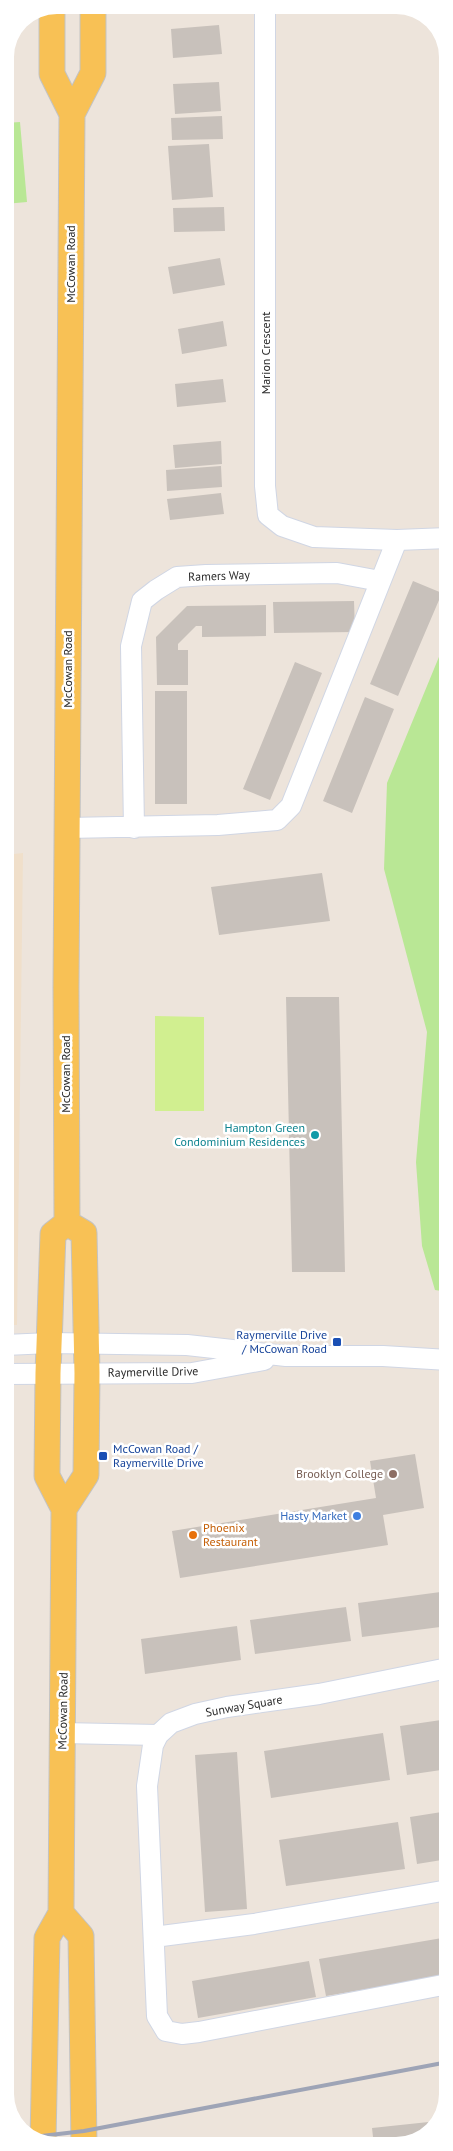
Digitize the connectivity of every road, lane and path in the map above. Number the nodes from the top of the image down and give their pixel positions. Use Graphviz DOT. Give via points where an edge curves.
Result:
graph roads {
  1 [pos="52,14"];
  2 [pos="93,14"];
  3 [pos="265,14"];
  4 [pos="72,114"];
  5 [pos="439,538"];
  6 [pos="396,540"];
  7 [pos="380,581"];
  8 [pos="67,828"];
  9 [pos="134,828"];
  10 [pos="67,1223"];
  11 [pos="50,1343"];
  12 [pos="86,1343"];
  13 [pos="14,1345"];
  14 [pos="286,1356"];
  15 [pos="439,1364"];
  16 [pos="87,1372"];
  17 [pos="48,1373"];
  18 [pos="14,1374"];
  19 [pos="64,1509"];
  20 [pos="439,1670"];
  21 [pos="62,1733"];
  22 [pos="158,1735"];
  23 [pos="439,1892"];
  24 [pos="61,1913"];
  25 [pos="154,1937"];
  26 [pos="439,1986"];
  27 [pos="43,2135"];
  28 [pos="84,2137"];
  1 -- 4 [label="main road, McCowan Road" via="52,74"];
  2 -- 4 [label="main road, McCowan Road" via="93,73"];
  3 -- 6 [label="street, Marion Crescent" via="265,486 268,514 282,526 314,537"];
  4 -- 8 [label="main road, McCowan Road"];
  5 -- 6 [label="street, Marion Crescent"];
  6 -- 7 [label="street"];
  7 -- 9 [label="street" via="291,806 277,820"];
  7 -- 9 [label="street, Ramers Way" via="337,573 206,575 178,578 142,601 131,646"];
  8 -- 9 [label="street"];
  8 -- 10 [label="main road, McCowan Road"];
  10 -- 11 [label="main road, McCowan Road" via="53,1234"];
  10 -- 12 [label="main road" via="84,1233"];
  11 -- 12 [label="street, Raymerville Drive"];
  11 -- 13 [label="street, Raymerville Drive"];
  11 -- 17 [label="main road, McCowan Road"];
  12 -- 14 [label="street, Raymerville Drive" via="187,1345"];
  12 -- 16 [label="main road"];
  14 -- 15 [label="street, Raymerville Drive" via="392,1356"];
  14 -- 16 [label="street, Raymerville Drive" via="192,1373"];
  16 -- 17 [label="street, Raymerville Drive"];
  16 -- 19 [label="main road" via="86,1475"];
  17 -- 18 [label="street, Raymerville Drive"];
  17 -- 19 [label="main road, McCowan Road" via="47,1476"];
  19 -- 21 [label="main road, McCowan Road"];
  20 -- 22 [label="street, Sunway Square" via="195,1714 171,1723"];
  21 -- 22 [label="street"];
  21 -- 24 [label="main road, McCowan Road"];
  22 -- 25 [label="street" via="153,1745 148,1786"];
  23 -- 25 [label="street" via="254,1924"];
  24 -- 27 [label="main road, McCowan Road" via="47,1938"];
  24 -- 28 [label="main road" via="80,1936"];
  25 -- 26 [label="street" via="158,2016 166,2031 182,2034"];
}
